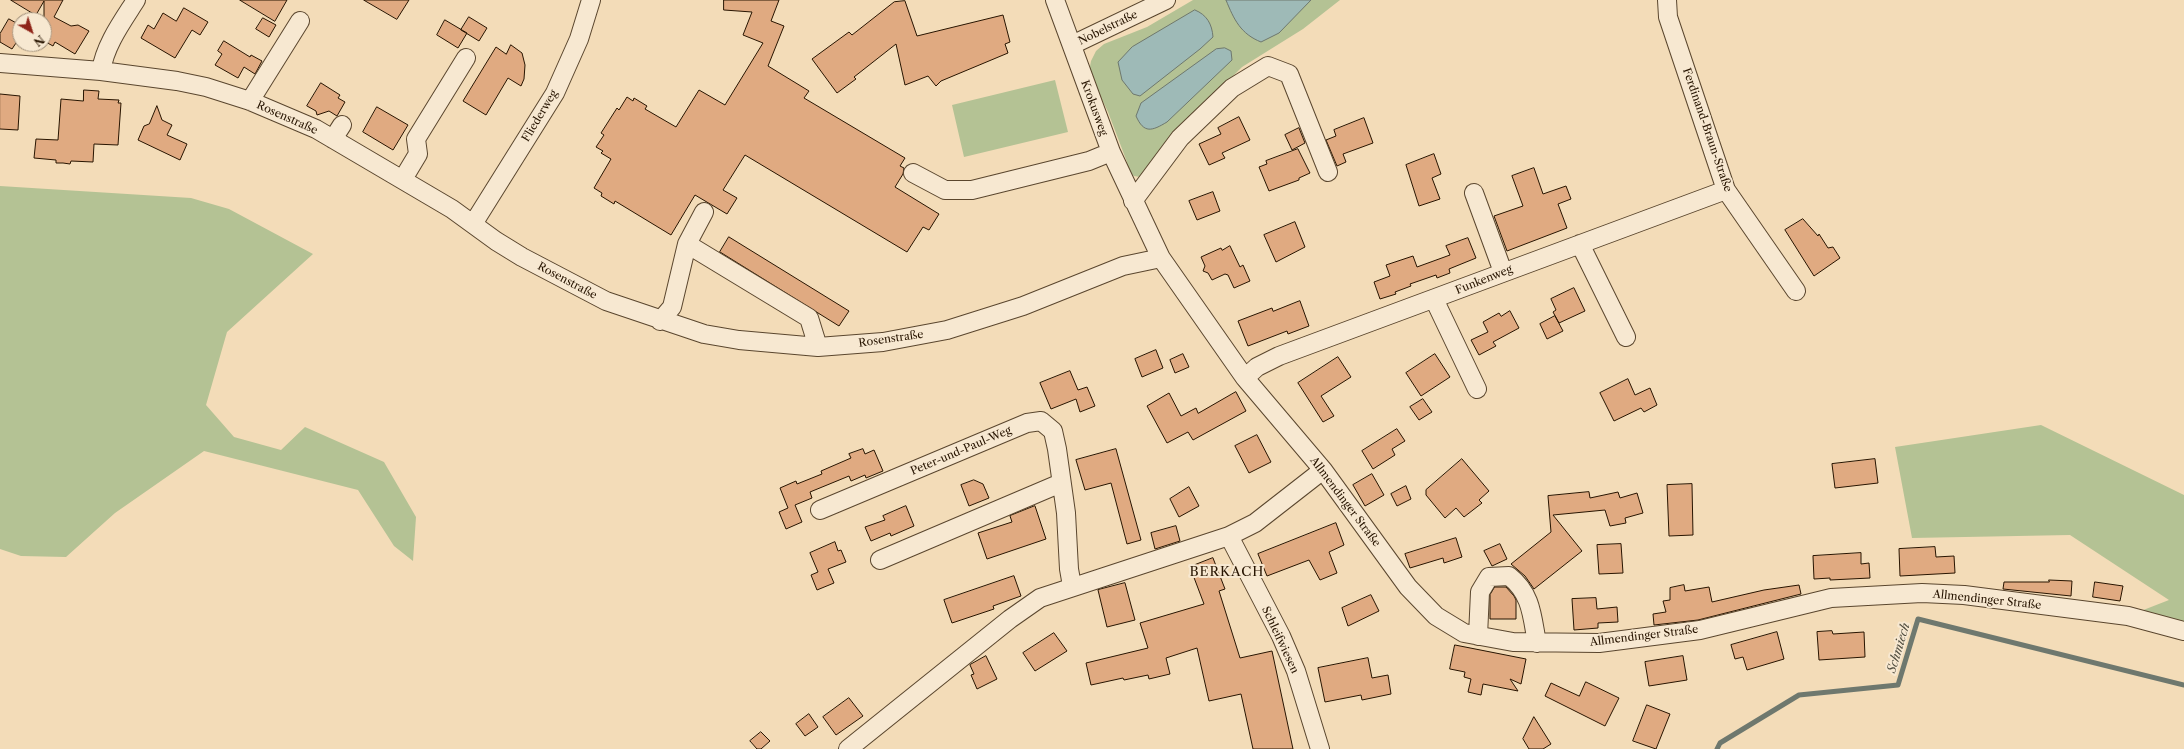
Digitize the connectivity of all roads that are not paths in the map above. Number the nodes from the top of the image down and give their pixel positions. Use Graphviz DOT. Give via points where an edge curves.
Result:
graph roads {
  1 [pos="136,0"];
  2 [pos="591,0"];
  3 [pos="1055,0"];
  4 [pos="1166,0"];
  5 [pos="1667,0"];
  6 [pos="300,21"];
  7 [pos="1072,46"];
  8 [pos="466,58"];
  9 [pos="0,63"];
  10 [pos="101,71"];
  11 [pos="250,101"];
  12 [pos="1111,152"];
  13 [pos="1328,172"];
  14 [pos="913,173"];
  15 [pos="403,179"];
  16 [pos="1726,190"];
  17 [pos="1474,193"];
  18 [pos="1136,207"];
  19 [pos="704,212"];
  20 [pos="473,224"];
  21 [pos="687,244"];
  22 [pos="1580,244"];
  23 [pos="1160,258"];
  24 [pos="1503,272"];
  25 [pos="1796,291"];
  26 [pos="1434,299"];
  27 [pos="660,320"];
  28 [pos="1626,337"];
  29 [pos="818,347"];
  30 [pos="1245,378"];
  31 [pos="1477,389"];
  32 [pos="1323,470"];
  33 [pos="1061,483"];
  34 [pos="820,510"];
  35 [pos="1229,536"];
  36 [pos="880,560"];
  37 [pos="1072,586"];
  38 [pos="2184,631"];
  39 [pos="1478,636"];
  40 [pos="1537,643"];
  41 [pos="848,749"];
  42 [pos="1320,749"];
  1 -- 10 [label="street" via="102,58"];
  2 -- 20 [label="street, Fliederweg" via="579,39 554,93"];
  3 -- 7 [label="street, Krokusweg"];
  4 -- 7 [label="street, Nobelstraße"];
  5 -- 16 [label="street, Ferdinand-Braun-Straße" via="1668,17"];
  6 -- 11 [label="street"];
  7 -- 12 [label="street, Krokusweg"];
  8 -- 15 [label="street" via="416,139 418,154"];
  9 -- 10 [label="street, Rosenstraße"];
  10 -- 11 [label="street, Rosenstraße" via="177,81"];
  11 -- 15 [label="street, Rosenstraße" via="316,129 337,132"];
  12 -- 14 [label="street" via="972,190 945,190"];
  12 -- 18 [label="street, Krokusweg"];
  13 -- 18 [label="street" via="1289,74 1268,66 1232,88 1180,138"];
  15 -- 20 [label="street, Rosenstraße"];
  16 -- 22 [label="street, Funkenweg"];
  16 -- 25 [label="street, Ferdinand-Braun-Straße"];
  17 -- 24 [label="street"];
  18 -- 23 [label="street, Allmendinger Straße"];
  19 -- 21 [label="street"];
  20 -- 27 [label="street, Rosenstraße" via="522,257 606,301"];
  21 -- 27 [label="street" via="672,307"];
  21 -- 29 [label="street" via="809,318"];
  22 -- 24 [label="street, Funkenweg"];
  22 -- 28 [label="street"];
  23 -- 29 [label="street, Rosenstraße" via="1123,266 1023,306 947,330 883,342"];
  23 -- 30 [label="street, Allmendinger Straße"];
  24 -- 26 [label="street, Funkenweg"];
  26 -- 30 [label="street, Funkenweg" via="1279,356"];
  26 -- 31 [label="street"];
  27 -- 29 [label="street, Rosenstraße" via="704,334 739,340"];
  30 -- 32 [label="street, Allmendinger Straße"];
  32 -- 35 [label="street" via="1255,523"];
  32 -- 39 [label="street, Allmendinger Straße" via="1408,587 1436,616 1464,633"];
  33 -- 34 [label="street, Peter-und-Paul-Weg" via="1053,432 1041,421 1034,421"];
  33 -- 36 [label="street"];
  33 -- 37 [label="street, Peter-und-Paul-Weg" via="1066,514 1068,569"];
  35 -- 37 [label="street"];
  35 -- 42 [label="street, Schleifwiesen" via="1281,636 1296,671"];
  37 -- 41 [label="street" via="1040,598 1010,618"];
  38 -- 40 [label="street, Allmendinger Straße" via="2128,616 1964,595 1922,593 1831,598 1700,630 1641,638 1599,643"];
  39 -- 40 [label="street, Allmendinger Straße"];
  39 -- 40 [label="street" via="1480,592 1489,577 1508,576 1519,584 1527,597"];
}
